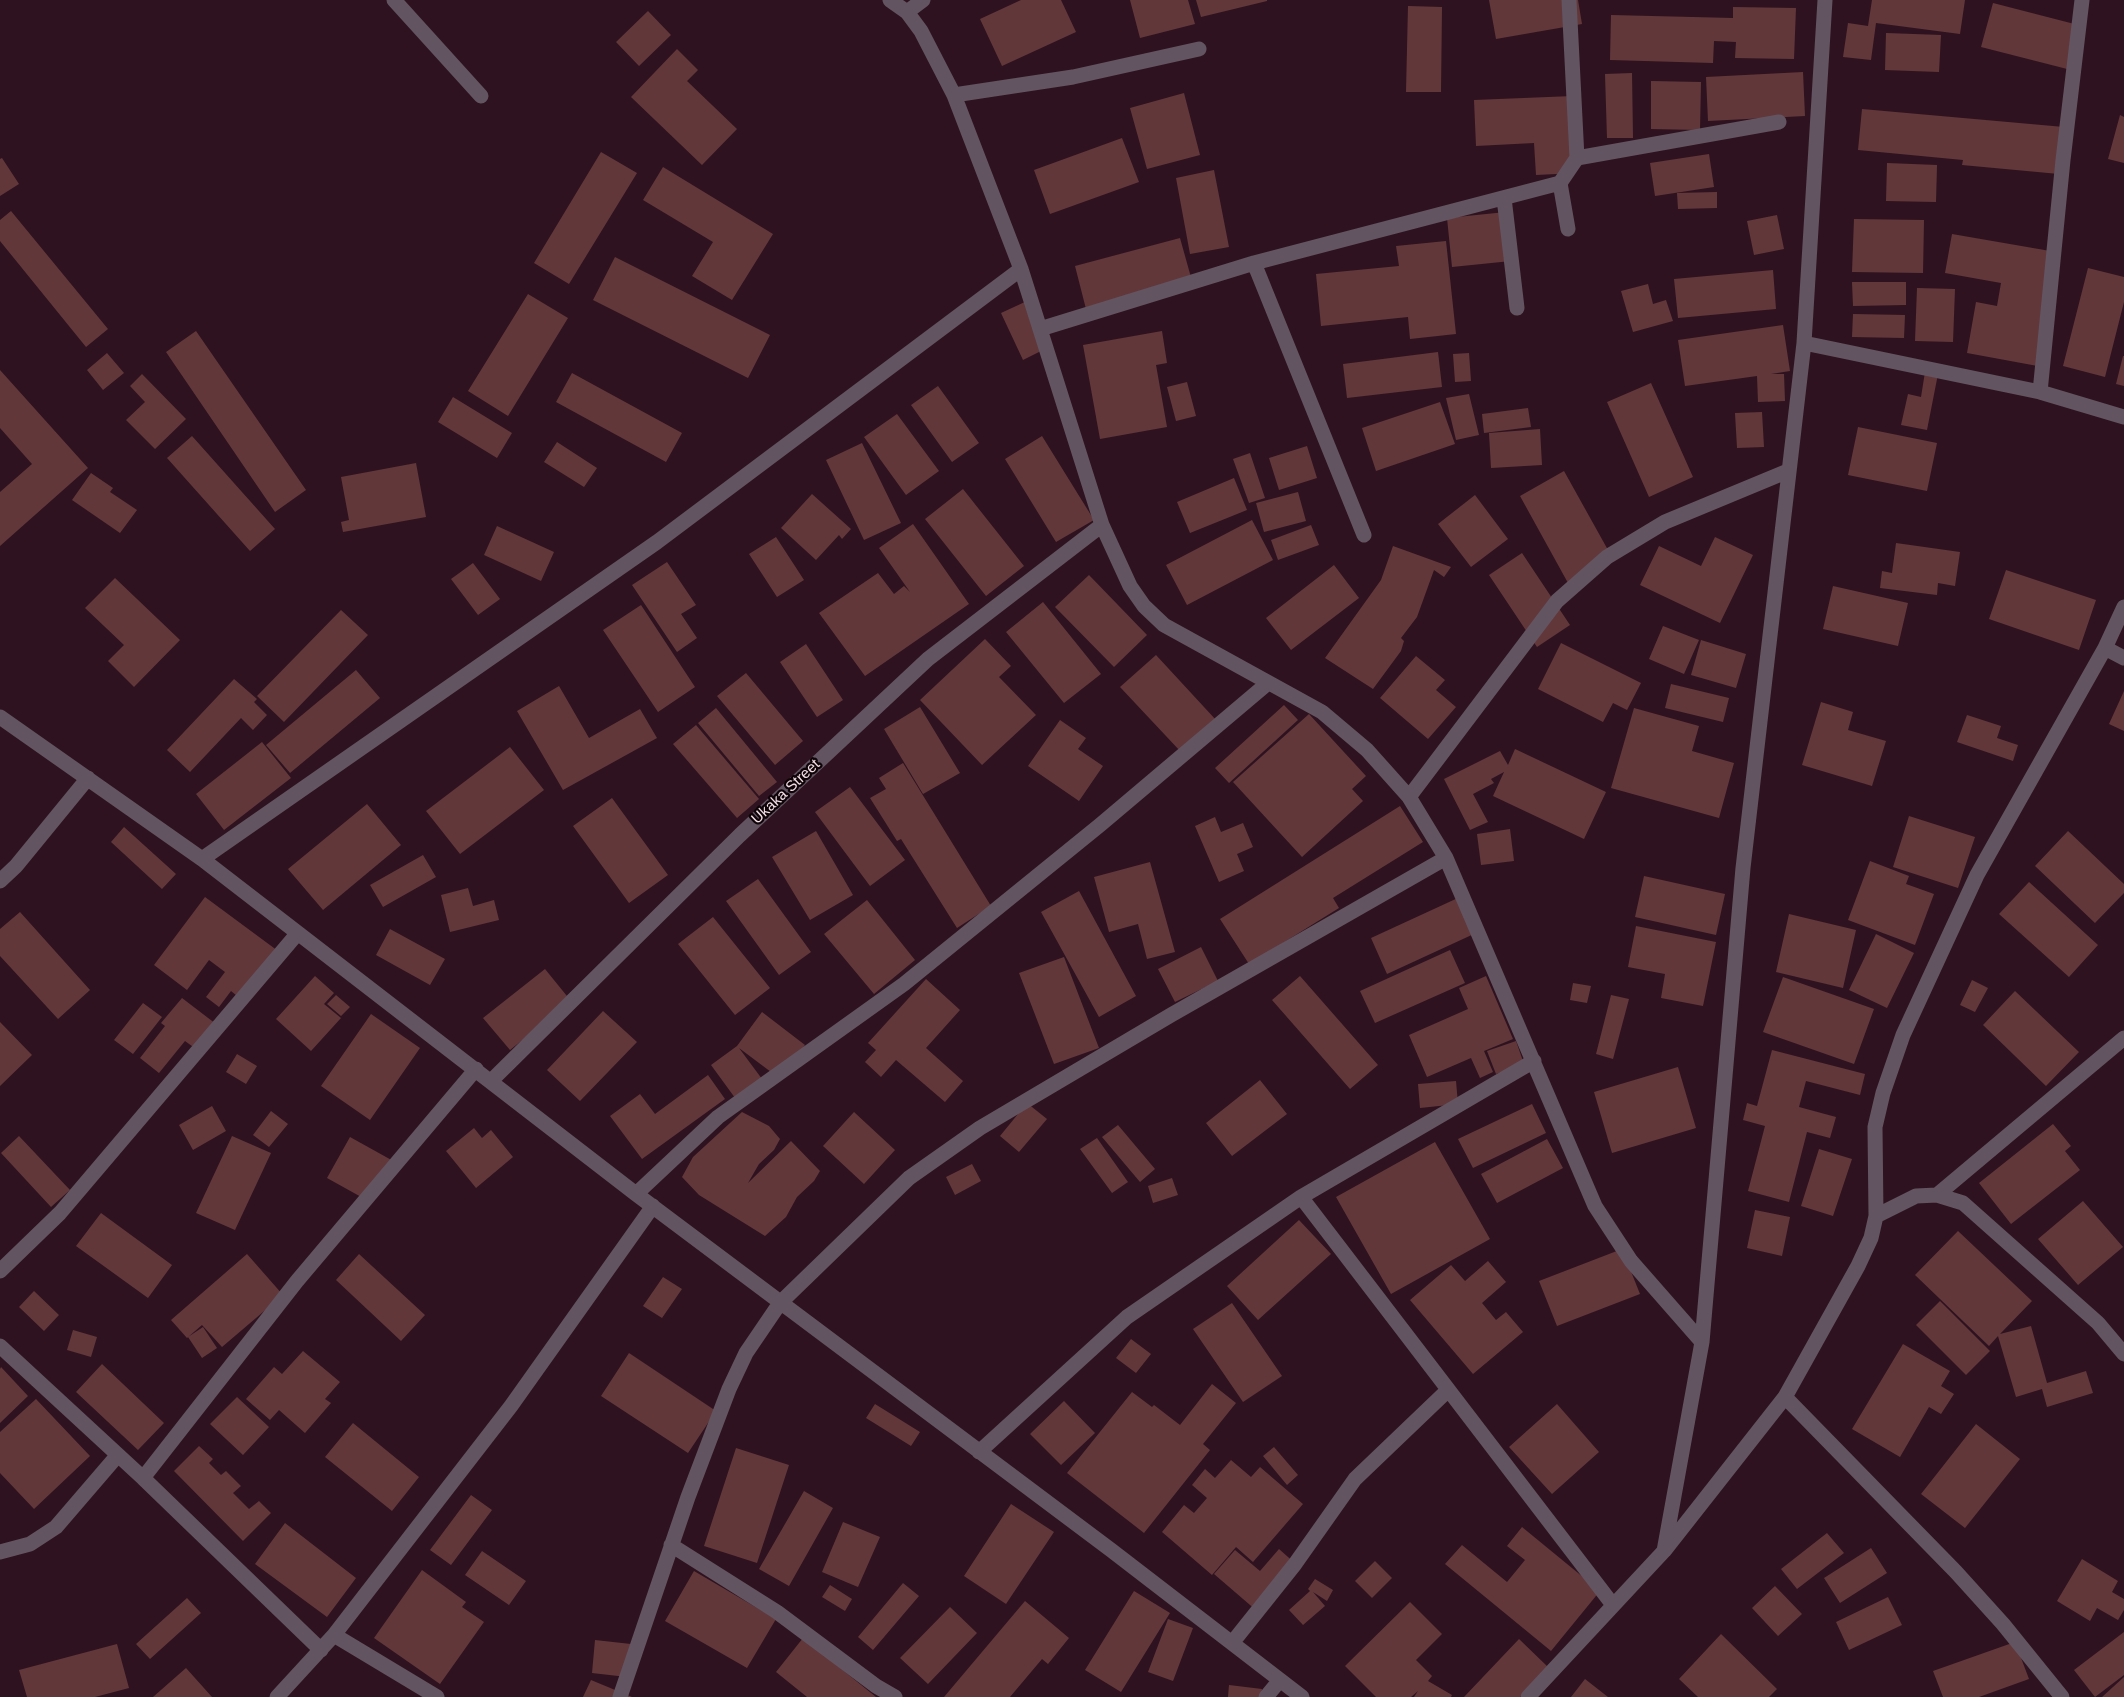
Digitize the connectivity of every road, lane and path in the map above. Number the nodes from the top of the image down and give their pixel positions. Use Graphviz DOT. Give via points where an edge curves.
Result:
graph roads {
  1 [pos="394,0"];
  2 [pos="890,0"];
  3 [pos="922,0"];
  4 [pos="1569,0"];
  5 [pos="1825,0"];
  6 [pos="2082,0"];
  7 [pos="908,12"];
  8 [pos="1199,49"];
  9 [pos="954,95"];
  10 [pos="481,96"];
  11 [pos="1779,122"];
  12 [pos="1577,158"];
  13 [pos="1560,183"];
  14 [pos="1504,198"];
  15 [pos="1568,229"];
  16 [pos="1254,262"];
  17 [pos="1021,269"];
  18 [pos="1517,308"];
  19 [pos="1040,329"];
  20 [pos="1804,343"];
  21 [pos="2040,392"];
  22 [pos="2124,417"];
  23 [pos="1788,471"];
  24 [pos="1102,525"];
  25 [pos="1364,536"];
  26 [pos="2124,607"];
  27 [pos="2105,648"];
  28 [pos="2124,658"];
  29 [pos="1268,683"];
  30 [pos="0,717"];
  31 [pos="88,778"];
  32 [pos="1409,797"];
  33 [pos="1446,858"];
  34 [pos="202,859"];
  35 [pos="0,881"];
  36 [pos="297,934"];
  37 [pos="2124,1038"];
  38 [pos="1534,1061"];
  39 [pos="476,1069"];
  40 [pos="491,1081"];
  41 [pos="636,1194"];
  42 [pos="1937,1195"];
  43 [pos="1301,1197"];
  44 [pos="652,1206"];
  45 [pos="1876,1216"];
  46 [pos="0,1271"];
  47 [pos="780,1303"];
  48 [pos="1702,1342"];
  49 [pos="0,1346"];
  50 [pos="2124,1354"];
  51 [pos="1447,1391"];
  52 [pos="1785,1397"];
  53 [pos="979,1452"];
  54 [pos="117,1456"];
  55 [pos="143,1478"];
  56 [pos="671,1545"];
  57 [pos="1664,1551"];
  58 [pos="0,1552"];
  59 [pos="1613,1605"];
  60 [pos="334,1635"];
  61 [pos="1232,1643"];
  62 [pos="321,1650"];
  63 [pos="1280,1680"];
  64 [pos="872,1691"];
  65 [pos="277,1697"];
  66 [pos="437,1697"];
  67 [pos="620,1697"];
  68 [pos="895,1697"];
  69 [pos="1266,1697"];
  70 [pos="1302,1697"];
  71 [pos="1528,1697"];
  72 [pos="2062,1697"];
  1 -- 10 [label="street"];
  2 -- 7 [label="street"];
  3 -- 7 [label="street"];
  4 -- 12 [label="street"];
  5 -- 20 [label="street"];
  6 -- 21 [label="street"];
  7 -- 9 [label="street"];
  8 -- 9 [label="street" via="1073,77"];
  9 -- 17 [label="street"];
  11 -- 12 [label="street"];
  12 -- 13 [label="street"];
  13 -- 14 [label="street"];
  13 -- 15 [label="street"];
  14 -- 16 [label="street"];
  14 -- 18 [label="street"];
  16 -- 19 [label="street"];
  16 -- 25 [label="street"];
  17 -- 19 [label="street"];
  17 -- 34 [label="street" via="657,542"];
  19 -- 24 [label="street"];
  20 -- 21 [label="street"];
  20 -- 23 [label="street"];
  21 -- 22 [label="street"];
  23 -- 32 [label="street" via="1665,522 1607,557 1557,601"];
  23 -- 48 [label="street" via="1743,868"];
  24 -- 29 [label="street" via="1130,586 1144,606 1164,625"];
  24 -- 40 [label="street, Ukaka Street" via="928,659 740,835"];
  26 -- 27 [label="street"];
  27 -- 28 [label="street"];
  27 -- 45 [label="street" via="1977,875 1903,1035 1875,1127"];
  29 -- 32 [label="street" via="1322,712 1367,750"];
  29 -- 41 [label="street" via="904,984 718,1117"];
  30 -- 31 [label="street"];
  31 -- 34 [label="street"];
  31 -- 35 [label="street"];
  32 -- 33 [label="street"];
  33 -- 38 [label="street"];
  33 -- 47 [label="street" via="980,1128 909,1178"];
  34 -- 36 [label="street"];
  36 -- 39 [label="street"];
  36 -- 46 [label="street" via="60,1213"];
  37 -- 42 [label="street"];
  38 -- 43 [label="street"];
  38 -- 48 [label="street" via="1595,1206 1631,1261"];
  39 -- 40 [label="street"];
  39 -- 55 [label="street" via="297,1281"];
  40 -- 41 [label="street"];
  41 -- 44 [label="street"];
  42 -- 45 [label="street" via="1916,1196"];
  42 -- 50 [label="street" via="1963,1203 2098,1323"];
  43 -- 51 [label="street"];
  43 -- 53 [label="street" via="1127,1317"];
  44 -- 47 [label="street"];
  44 -- 60 [label="street" via="511,1406"];
  45 -- 52 [label="street" via="1858,1266"];
  47 -- 53 [label="street"];
  47 -- 56 [label="street" via="746,1353 729,1389"];
  48 -- 57 [label="street"];
  49 -- 54 [label="street"];
  51 -- 59 [label="street"];
  51 -- 61 [label="street" via="1354,1479 1295,1564"];
  52 -- 57 [label="street"];
  52 -- 72 [label="street" via="1956,1572"];
  53 -- 61 [label="street"];
  54 -- 55 [label="street"];
  54 -- 58 [label="street" via="56,1527 30,1544"];
  55 -- 62 [label="street"];
  56 -- 64 [label="street" via="777,1612"];
  56 -- 67 [label="street"];
  57 -- 59 [label="street"];
  59 -- 71 [label="street"];
  60 -- 62 [label="street"];
  60 -- 66 [label="street"];
  61 -- 63 [label="street"];
  62 -- 65 [label="street"];
  63 -- 69 [label="street"];
  63 -- 70 [label="street"];
  64 -- 68 [label="street"];
}
